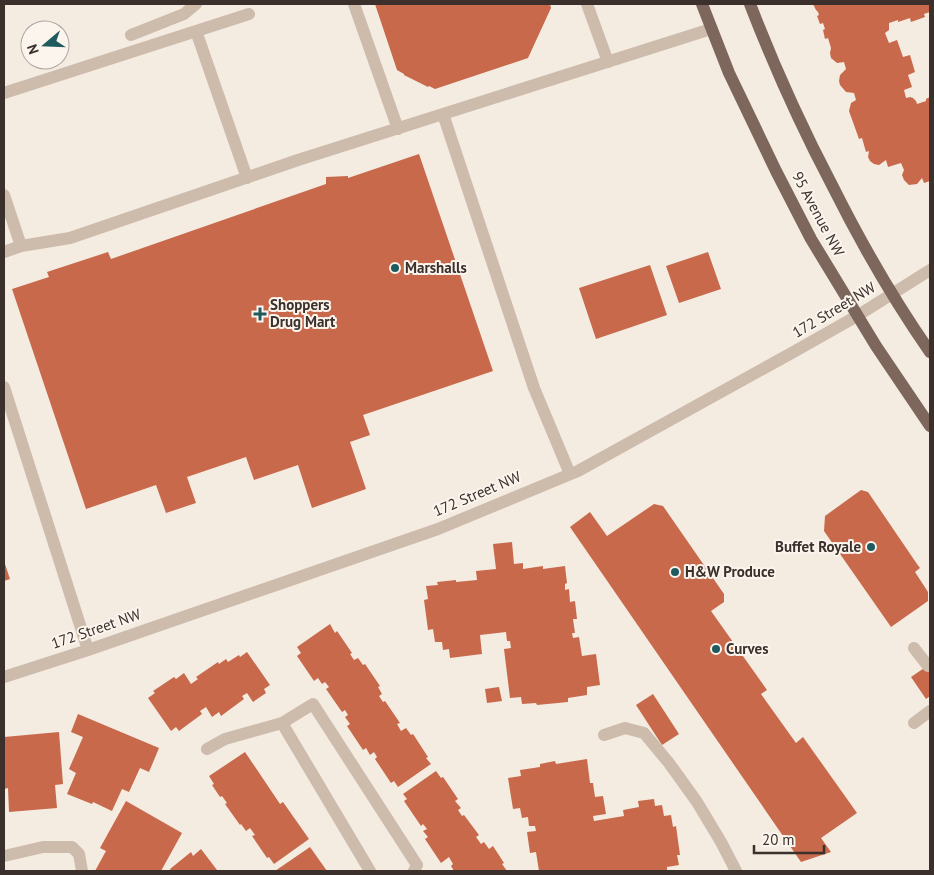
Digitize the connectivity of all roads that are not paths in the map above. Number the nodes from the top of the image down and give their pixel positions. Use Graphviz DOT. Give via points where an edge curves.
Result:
graph roads {
  1 [pos="196,4"];
  2 [pos="354,4"];
  3 [pos="588,4"];
  4 [pos="702,4"];
  5 [pos="750,4"];
  6 [pos="248,14"];
  7 [pos="711,29"];
  8 [pos="196,31"];
  9 [pos="131,35"];
  10 [pos="608,62"];
  11 [pos="4,93"];
  12 [pos="442,114"];
  13 [pos="398,128"];
  14 [pos="247,178"];
  15 [pos="4,195"];
  16 [pos="21,246"];
  17 [pos="4,252"];
  18 [pos="930,270"];
  19 [pos="892,294"];
  20 [pos="857,316"];
  21 [pos="930,352"];
  22 [pos="4,386"];
  23 [pos="930,426"];
  24 [pos="570,474"];
  25 [pos="914,648"];
  26 [pos="88,650"];
  27 [pos="928,666"];
  28 [pos="4,678"];
  29 [pos="930,711"];
  30 [pos="282,722"];
  31 [pos="914,723"];
  32 [pos="604,735"];
  33 [pos="207,749"];
  34 [pos="4,856"];
  35 [pos="82,871"];
  36 [pos="370,871"];
  37 [pos="414,871"];
  38 [pos="736,871"];
  1 -- 9 [label="street" via="184,14"];
  2 -- 13 [label="street"];
  3 -- 10 [label="street"];
  4 -- 7 [label="main road, 95 Avenue NW"];
  5 -- 19 [label="main road, 95 Avenue NW" via="813,149"];
  6 -- 8 [label="street"];
  7 -- 10 [label="street"];
  7 -- 20 [label="main road, 95 Avenue NW" via="780,179"];
  8 -- 11 [label="street"];
  8 -- 14 [label="street"];
  10 -- 12 [label="street"];
  12 -- 13 [label="street"];
  12 -- 24 [label="street" via="534,388"];
  13 -- 14 [label="street"];
  14 -- 16 [label="street" via="70,238"];
  15 -- 16 [label="street"];
  16 -- 17 [label="street"];
  18 -- 19 [label="street, 172 Street NW"];
  19 -- 20 [label="street, 172 Street NW"];
  19 -- 21 [label="main road, 95 Avenue NW"];
  20 -- 23 [label="main road, 95 Avenue NW"];
  20 -- 24 [label="street, 172 Street NW"];
  22 -- 26 [label="street"];
  24 -- 26 [label="street, 172 Street NW" via="438,529"];
  25 -- 27 [label="street"];
  26 -- 28 [label="street, 172 Street NW"];
  29 -- 31 [label="street"];
  30 -- 33 [label="street" via="225,739"];
  30 -- 36 [label="street"];
  30 -- 37 [label="street" via="313,704 417,865"];
  32 -- 38 [label="street" via="625,728 644,733 697,802"];
  34 -- 35 [label="street" via="43,847 72,847 80,854"];
}
